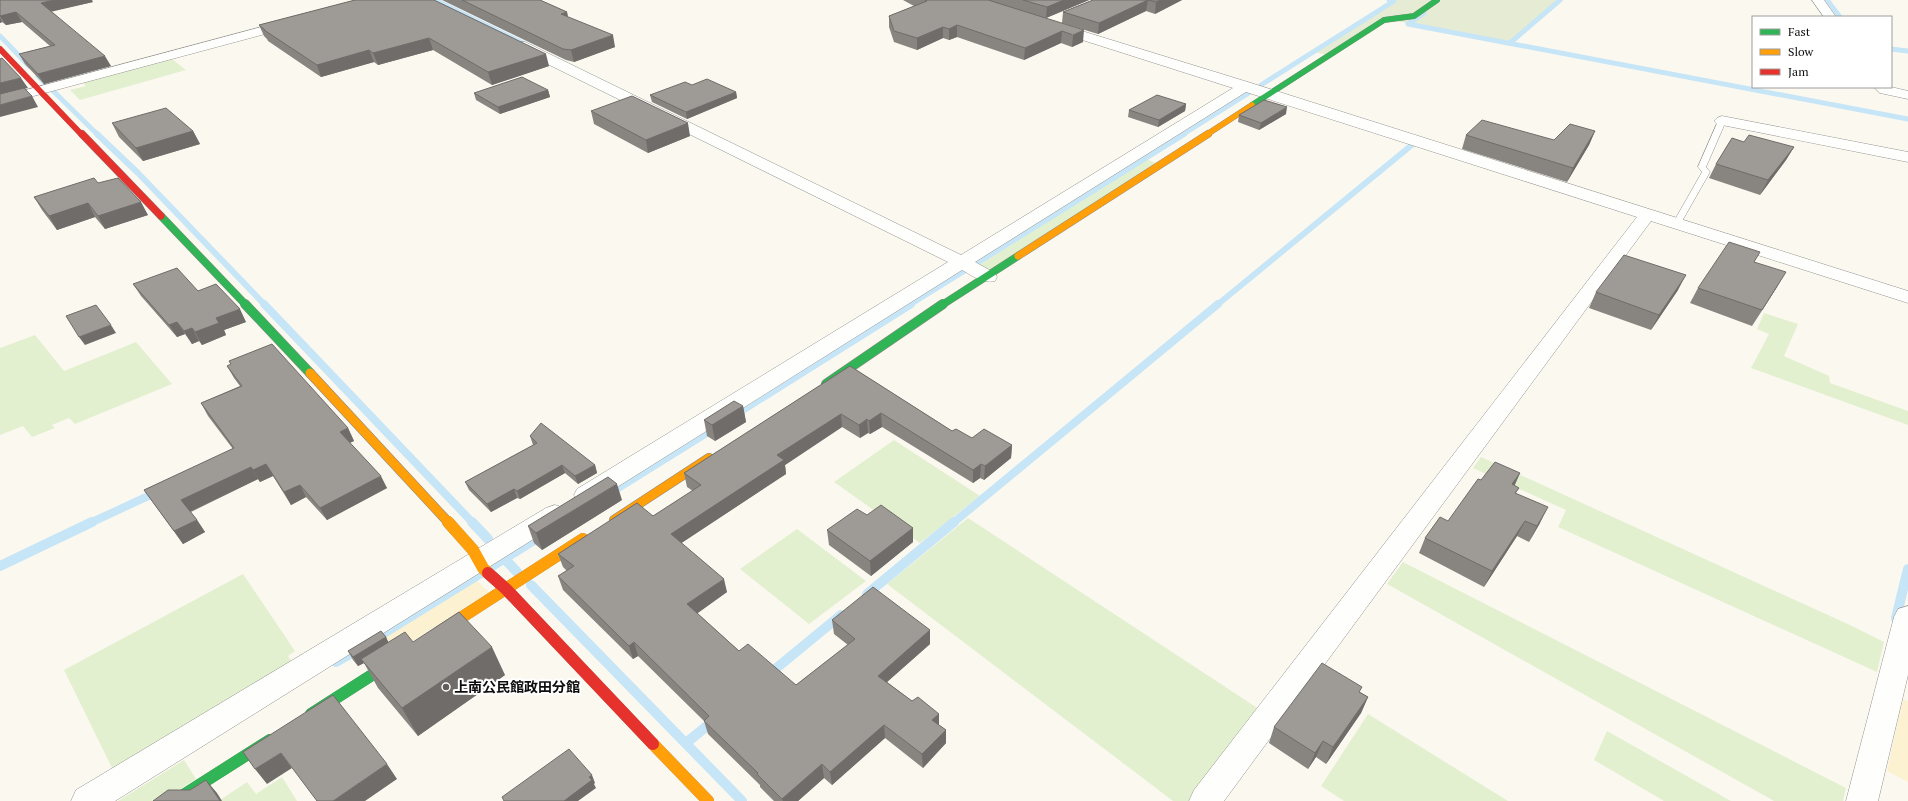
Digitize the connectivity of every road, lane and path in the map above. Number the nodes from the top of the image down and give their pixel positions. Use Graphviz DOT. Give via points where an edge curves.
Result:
graph roads {
  1 [pos="1437,0"];
  2 [pos="1818,0"];
  3 [pos="1829,16"];
  4 [pos="303,20"];
  5 [pos="1048,21"];
  6 [pos="507,38"];
  7 [pos="0,49"];
  8 [pos="46,88"];
  9 [pos="1243,88"];
  10 [pos="1884,88"];
  11 [pos="1266,95"];
  12 [pos="1908,95"];
  13 [pos="0,101"];
  14 [pos="1722,121"];
  15 [pos="1908,157"];
  16 [pos="1646,217"];
  17 [pos="1677,223"];
  18 [pos="973,269"];
  19 [pos="1908,297"];
  20 [pos="821,387"];
  21 [pos="717,453"];
  22 [pos="605,525"];
  23 [pos="592,534"];
  24 [pos="483,567"];
  25 [pos="506,589"];
  26 [pos="1908,617"];
  27 [pos="434,636"];
  28 [pos="408,652"];
  29 [pos="302,720"];
  30 [pos="275,737"];
  31 [pos="87,801"];
  32 [pos="174,801"];
  33 [pos="708,801"];
  34 [pos="1205,801"];
  35 [pos="1862,801"];
  1 -- 11 [label="street" via="1414,16 1384,20"];
  2 -- 3 [label="street"];
  4 -- 8 [label="street"];
  5 -- 9 [label="street"];
  6 -- 18 [label="street"];
  7 -- 8 [label="street"];
  8 -- 13 [label="street"];
  8 -- 24 [label="street" via="473,550"];
  9 -- 11 [label="street"];
  9 -- 18 [label="street"];
  10 -- 12 [label="street"];
  11 -- 16 [label="street"];
  11 -- 18 [label="street"];
  14 -- 15 [label="street"];
  14 -- 17 [label="lane" via="1702,167 1706,172"];
  16 -- 17 [label="street"];
  16 -- 34 [label="street"];
  17 -- 19 [label="street"];
  18 -- 20 [label="street"];
  18 -- 24 [label="street"];
  21 -- 22 [label="street"];
  23 -- 25 [label="street"];
  24 -- 25 [label="street"];
  24 -- 31 [label="street"];
  25 -- 27 [label="street"];
  25 -- 33 [label="street"];
  26 -- 35 [label="street"];
  28 -- 29 [label="street"];
  30 -- 32 [label="street"];
}
